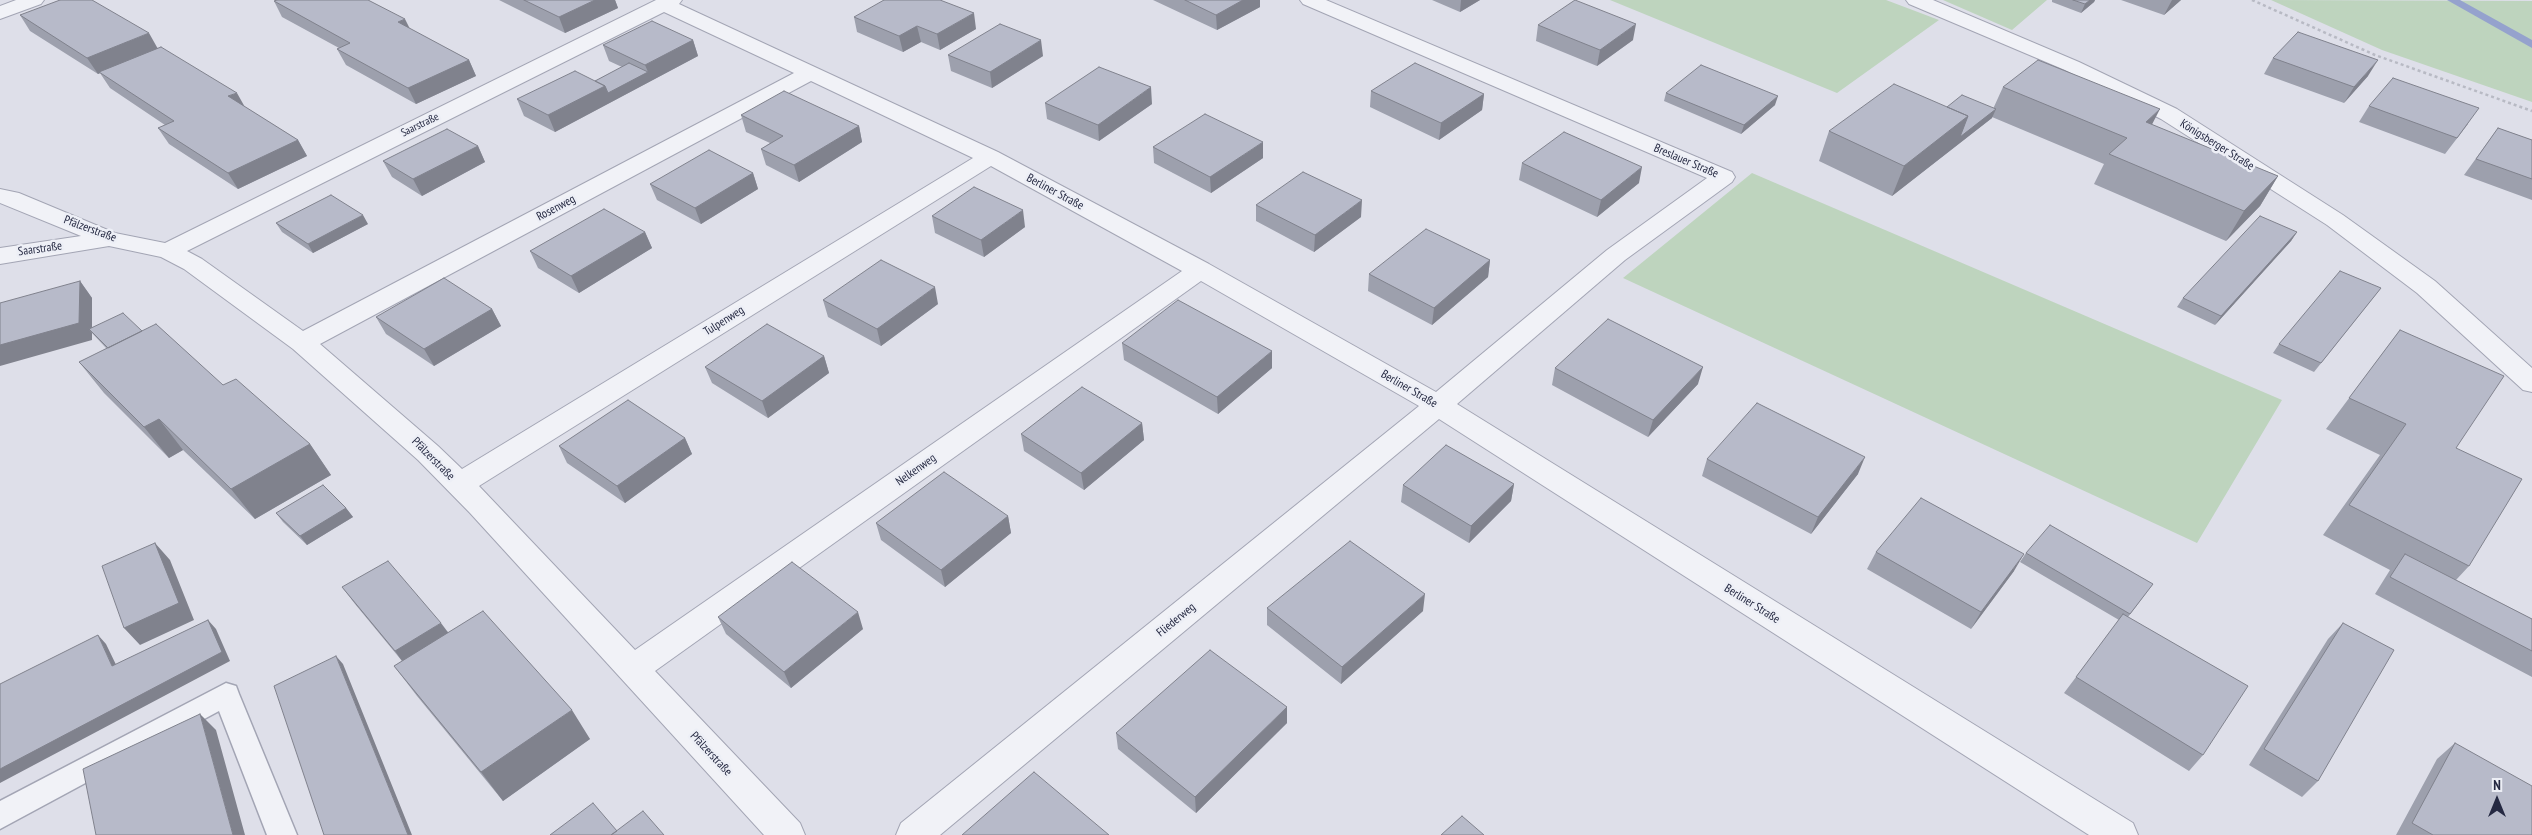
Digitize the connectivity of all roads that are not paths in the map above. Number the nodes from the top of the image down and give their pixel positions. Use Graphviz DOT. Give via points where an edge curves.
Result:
graph roads {
  1 [pos="34,0"];
  2 [pos="1310,0"];
  3 [pos="1916,0"];
  4 [pos="668,2"];
  5 [pos="0,13"];
  6 [pos="810,73"];
  7 [pos="990,158"];
  8 [pos="0,196"];
  9 [pos="109,239"];
  10 [pos="168,251"];
  11 [pos="0,256"];
  12 [pos="1200,270"];
  13 [pos="302,343"];
  14 [pos="2532,383"];
  15 [pos="1438,405"];
  16 [pos="459,485"];
  17 [pos="632,670"];
  18 [pos="0,816"];
  19 [pos="282,835"];
  20 [pos="788,835"];
  21 [pos="914,835"];
  22 [pos="2120,835"];
  1 -- 5 [label="street"];
  2 -- 15 [label="street, Breslauer Straße" via="1724,177 1616,255"];
  3 -- 14 [label="street, Königsberger Straße" via="2072,66 2169,114 2335,220 2404,270"];
  4 -- 6 [label="street, Berliner Straße"];
  4 -- 10 [label="street, Saarstraße"];
  6 -- 7 [label="street, Berliner Straße"];
  6 -- 13 [label="street, Rosenweg"];
  7 -- 12 [label="street, Berliner Straße"];
  7 -- 16 [label="street, Tulpenweg"];
  8 -- 9 [label="street, Pfälzerstraße"];
  9 -- 10 [label="street, Pfälzerstraße"];
  9 -- 11 [label="street, Saarstraße"];
  10 -- 13 [label="street, Pfälzerstraße" via="193,264"];
  12 -- 15 [label="street, Berliner Straße"];
  12 -- 17 [label="street, Nelkenweg"];
  13 -- 16 [label="street, Pfälzerstraße" via="428,453"];
  15 -- 21 [label="street, Fliederweg"];
  15 -- 22 [label="street, Berliner Straße"];
  16 -- 17 [label="street, Pfälzerstraße"];
  17 -- 20 [label="street, Pfälzerstraße"];
  18 -- 19 [label="lane" via="226,694"];
}
